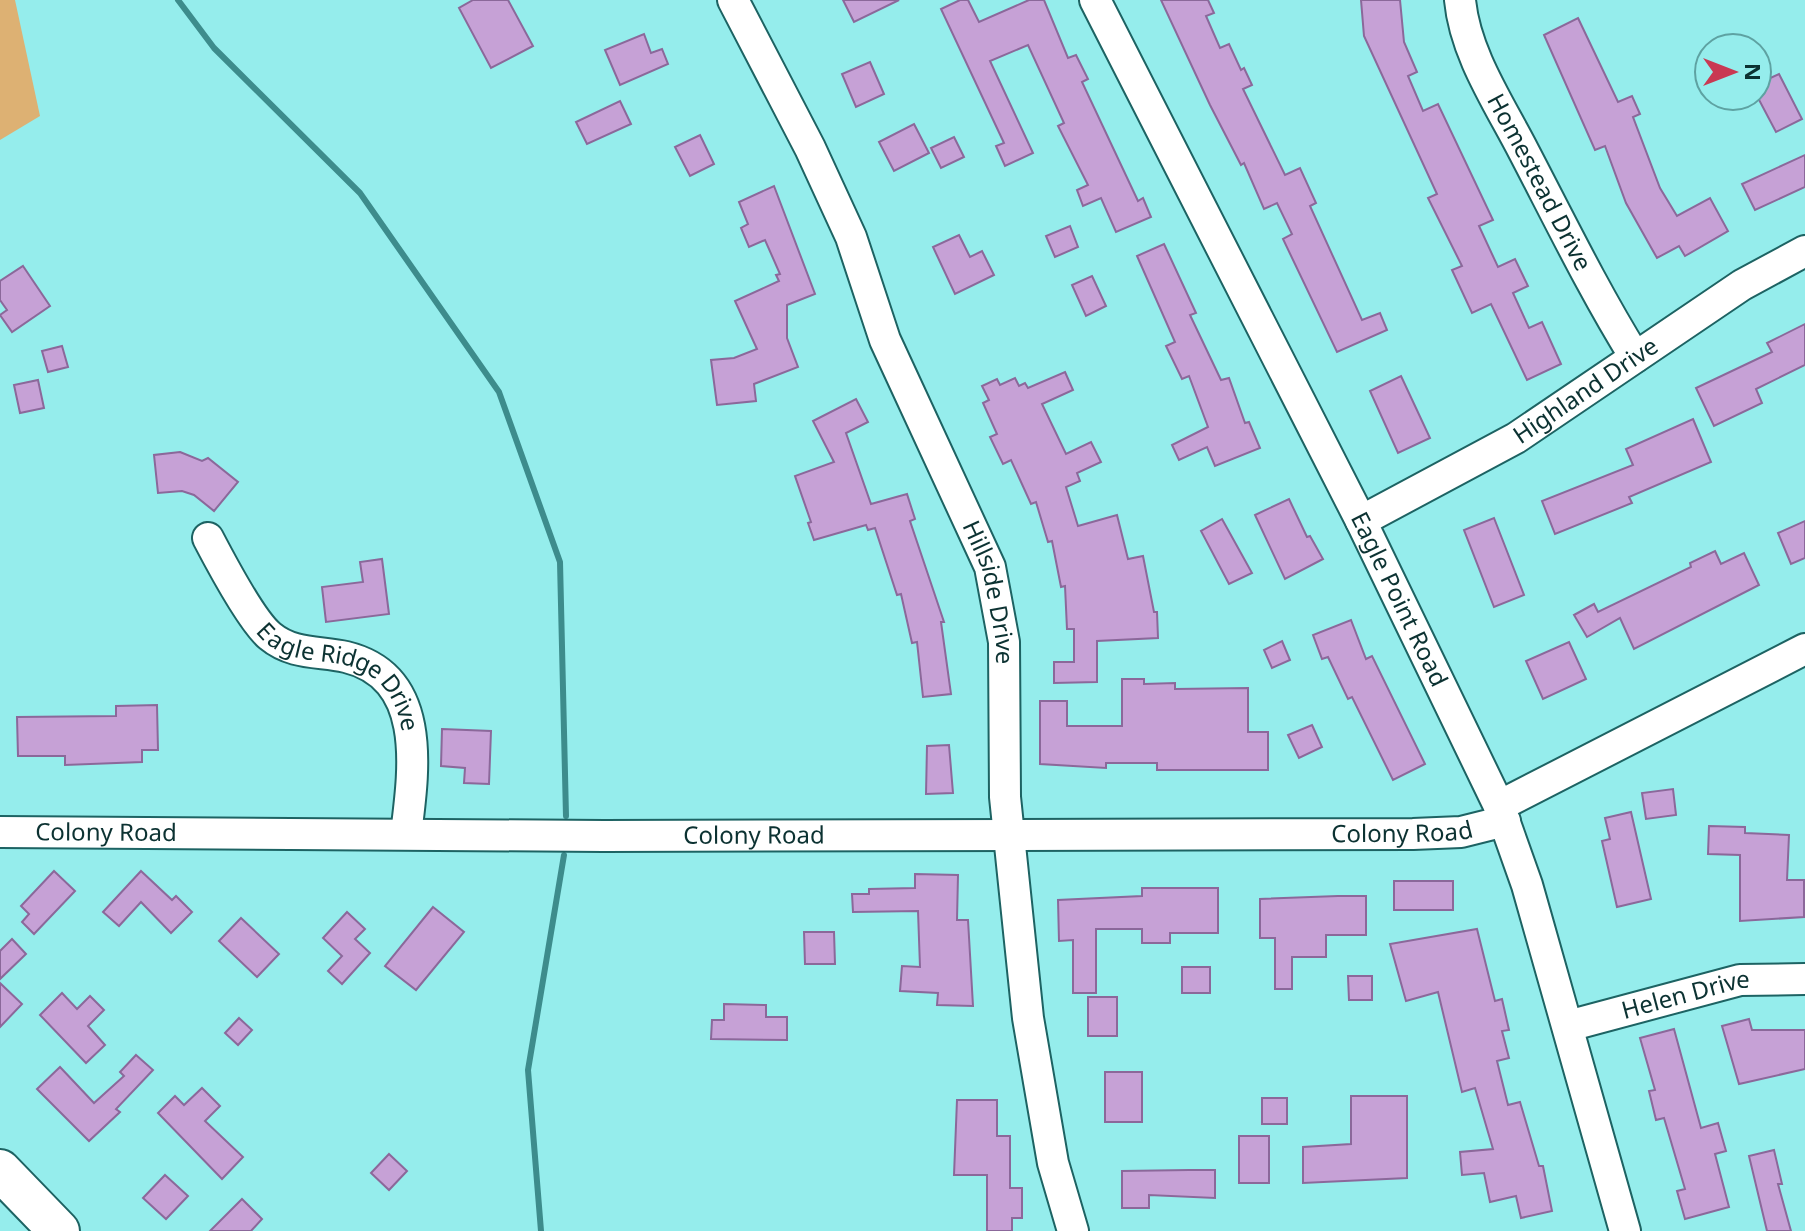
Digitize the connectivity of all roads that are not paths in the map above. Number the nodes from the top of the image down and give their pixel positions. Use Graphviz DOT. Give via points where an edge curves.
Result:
graph roads {
  1 [pos="733,0"];
  2 [pos="1095,0"];
  3 [pos="1460,0"];
  4 [pos="1805,251"];
  5 [pos="1635,357"];
  6 [pos="1361,521"];
  7 [pos="208,538"];
  8 [pos="1805,649"];
  9 [pos="1502,814"];
  10 [pos="0,832"];
  11 [pos="406,834"];
  12 [pos="1007,835"];
  13 [pos="1805,979"];
  14 [pos="1568,1026"];
  15 [pos="0,1170"];
  16 [pos="59,1231"];
  17 [pos="1073,1231"];
  18 [pos="1625,1231"];
  1 -- 12 [label="street, Hillside Drive" via="851,237 885,340 990,567 1004,642"];
  2 -- 6 [label="street, Eagle Point Road"];
  3 -- 5 [label="street, Homestead Drive" via="1468,40 1489,84"];
  4 -- 5 [label="street, Highland Drive" via="1742,285"];
  5 -- 6 [label="street, Highland Drive" via="1516,438"];
  6 -- 9 [label="street, Eagle Point Road"];
  7 -- 11 [label="street, Eagle Ridge Drive" via="268,635 291,650 348,657 397,687 414,759"];
  8 -- 9 [label="street, Colony Road"];
  9 -- 12 [label="street, Colony Road" via="1461,832"];
  9 -- 14 [label="street, Eagle Point Road"];
  10 -- 11 [label="street, Colony Road"];
  11 -- 12 [label="street, Colony Road"];
  12 -- 17 [label="street, Hillside Drive" via="1040,1099"];
  13 -- 14 [label="street, Helen Drive" via="1740,980"];
  14 -- 18 [label="street, Eagle Point Road"];
  15 -- 16 [label="main road"];
}
